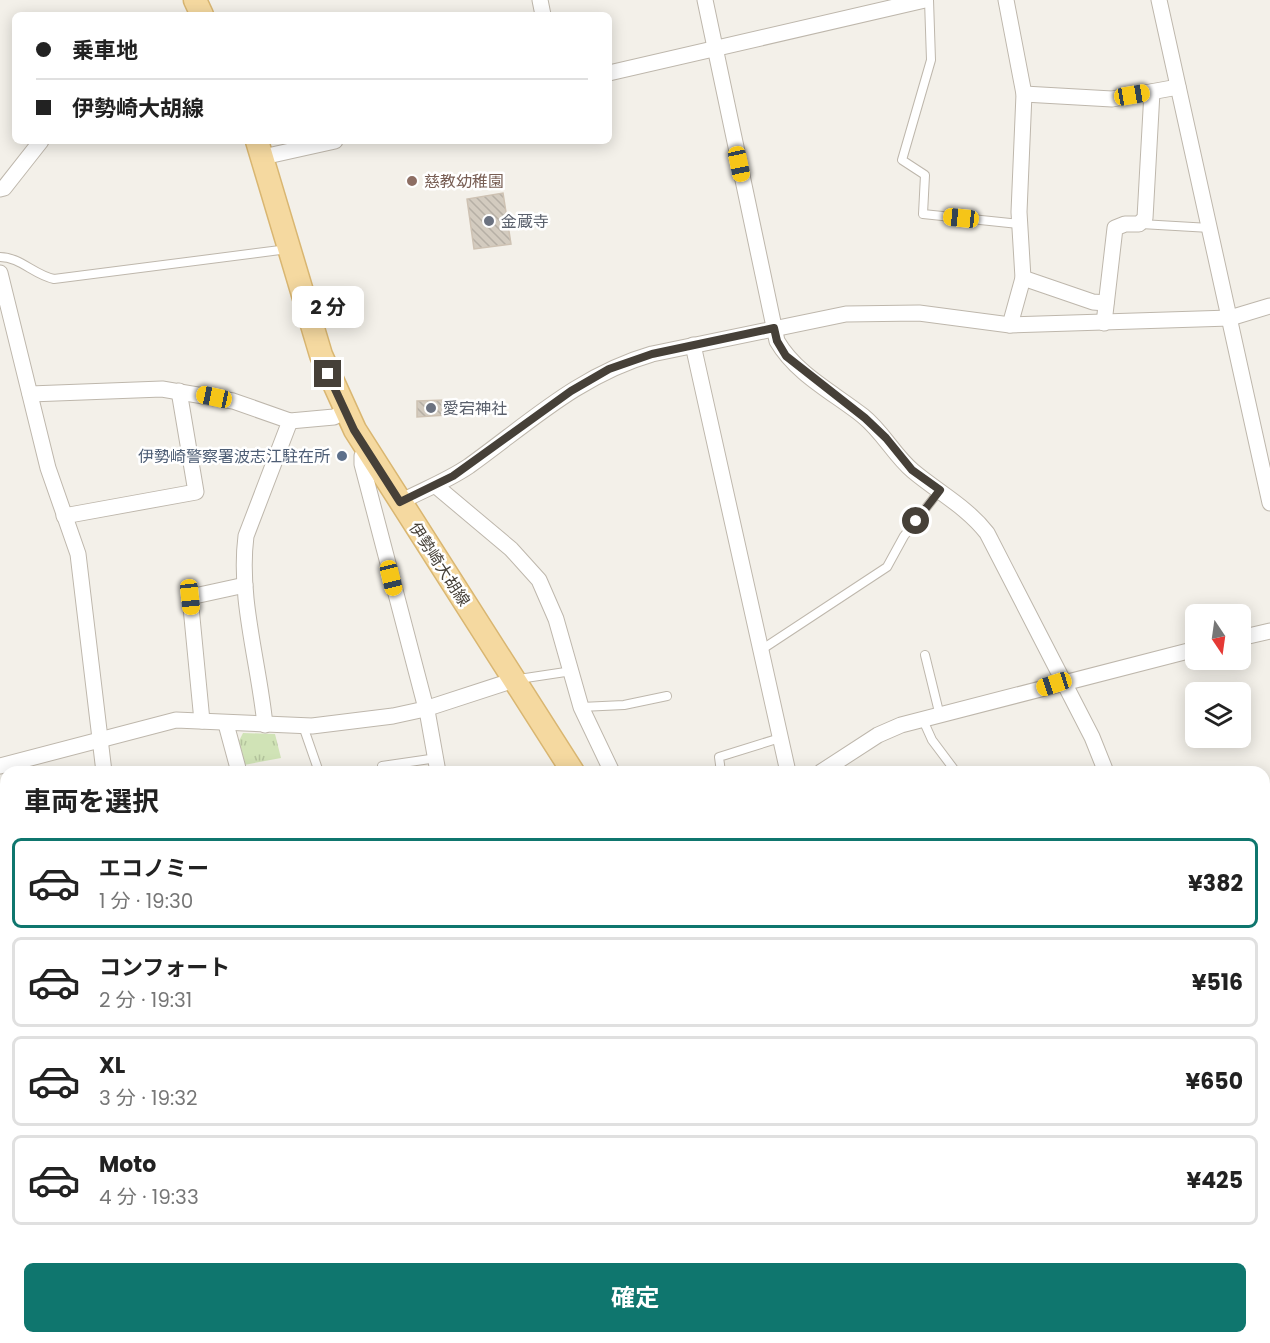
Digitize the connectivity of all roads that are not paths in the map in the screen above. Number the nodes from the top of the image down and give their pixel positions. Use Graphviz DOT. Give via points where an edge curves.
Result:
graph roads {
  1 [pos="705,0"];
  2 [pos="927,0"];
  3 [pos="1006,0"];
  4 [pos="1159,0"];
  5 [pos="714,47"];
  6 [pos="612,72"];
  7 [pos="1178,87"];
  8 [pos="1152,92"];
  9 [pos="1024,94"];
  10 [pos="39,144"];
  11 [pos="307,144"];
  12 [pos="260,149"];
  13 [pos="0,189"];
  14 [pos="1019,224"];
  15 [pos="1139,224"];
  16 [pos="1209,228"];
  17 [pos="289,249"];
  18 [pos="0,257"];
  19 [pos="0,273"];
  20 [pos="1023,278"];
  21 [pos="1107,303"];
  22 [pos="1270,306"];
  23 [pos="1230,318"];
  24 [pos="1104,323"];
  25 [pos="1010,325"];
  26 [pos="774,328"];
  27 [pos="693,345"];
  28 [pos="179,391"];
  29 [pos="30,394"];
  30 [pos="345,411"];
  31 [pos="290,421"];
  32 [pos="366,449"];
  33 [pos="436,486"];
  34 [pos="940,490"];
  35 [pos="400,502"];
  36 [pos="1270,503"];
  37 [pos="64,516"];
  38 [pos="245,585"];
  39 [pos="1270,631"];
  40 [pos="1251,635"];
  41 [pos="760,650"];
  42 [pos="1185,652"];
  43 [pos="925,655"];
  44 [pos="572,671"];
  45 [pos="514,680"];
  46 [pos="1063,682"];
  47 [pos="667,696"];
  48 [pos="581,706"];
  49 [pos="425,709"];
  50 [pos="940,716"];
  51 [pos="923,720"];
  52 [pos="202,721"];
  53 [pos="226,724"];
  54 [pos="265,725"];
  55 [pos="303,726"];
  56 [pos="780,738"];
  57 [pos="100,741"];
  58 [pos="438,765"];
  59 [pos="0,766"];
  60 [pos="103,766"];
  61 [pos="237,766"];
  62 [pos="317,766"];
  63 [pos="382,766"];
  64 [pos="569,766"];
  65 [pos="609,766"];
  66 [pos="720,766"];
  67 [pos="787,766"];
  68 [pos="830,766"];
  69 [pos="951,766"];
  70 [pos="1104,766"];
  1 -- 5 [label="street"];
  2 -- 5 [label="street"];
  2 -- 14 [label="lane" via="931,60 902,160 925,175 923,214"];
  3 -- 9 [label="street"];
  4 -- 7 [label="street"];
  5 -- 6 [label="street"];
  5 -- 26 [label="street"];
  7 -- 8 [label="street"];
  7 -- 16 [label="street"];
  8 -- 9 [label="street" via="1112,99"];
  8 -- 15 [label="street" via="1145,218"];
  9 -- 14 [label="street"];
  10 -- 13 [label="street"];
  11 -- 12 [label="street"];
  12 -- 17 [label="main road, 伊勢崎大胡線"];
  14 -- 20 [label="street"];
  15 -- 16 [label="lane"];
  15 -- 21 [label="street" via="1115,228"];
  16 -- 23 [label="street"];
  17 -- 18 [label="lane" via="54,279 40,276 9,257"];
  17 -- 30 [label="main road, 伊勢崎大胡線" via="321,355"];
  19 -- 29 [label="street"];
  20 -- 21 [label="street" via="1093,302"];
  20 -- 25 [label="street"];
  21 -- 24 [label="street"];
  22 -- 23 [label="street"];
  23 -- 24 [label="street"];
  23 -- 36 [label="street"];
  24 -- 25 [label="street"];
  25 -- 26 [label="street" via="896,311 846,314"];
  26 -- 27 [label="street"];
  26 -- 34 [label="street" via="786,356 865,418 912,470"];
  27 -- 33 [label="street" via="621,364 591,378"];
  27 -- 41 [label="street"];
  28 -- 29 [label="street" via="131,388"];
  28 -- 31 [label="street" via="233,401"];
  28 -- 37 [label="street" via="196,492"];
  29 -- 37 [label="street"];
  30 -- 31 [label="street" via="334,417"];
  30 -- 32 [label="main road, 伊勢崎大胡線"];
  31 -- 38 [label="street" via="246,536"];
  32 -- 35 [label="main road, 伊勢崎大胡線"];
  32 -- 49 [label="street" via="362,464"];
  33 -- 35 [label="street"];
  33 -- 44 [label="street" via="533,571 556,619"];
  34 -- 41 [label="lane" via="904,536 887,567"];
  34 -- 46 [label="street" via="987,533"];
  35 -- 45 [label="main road, 伊勢崎大胡線"];
  37 -- 57 [label="street" via="78,554"];
  38 -- 52 [label="street" via="190,597"];
  38 -- 54 [label="street"];
  39 -- 40 [label="street"];
  41 -- 56 [label="street"];
  42 -- 46 [label="street"];
  43 -- 50 [label="lane"];
  44 -- 45 [label="lane"];
  44 -- 48 [label="street"];
  45 -- 49 [label="street"];
  45 -- 64 [label="main road, 伊勢崎大胡線"];
  46 -- 50 [label="street"];
  46 -- 70 [label="street"];
  47 -- 48 [label="lane" via="624,705"];
  48 -- 65 [label="street"];
  49 -- 55 [label="street" via="344,724"];
  49 -- 58 [label="street"];
  50 -- 51 [label="street"];
  51 -- 68 [label="street" via="878,735"];
  51 -- 69 [label="lane" via="932,741"];
  52 -- 53 [label="street"];
  52 -- 57 [label="street" via="176,720"];
  53 -- 54 [label="street"];
  53 -- 61 [label="street"];
  54 -- 55 [label="street"];
  55 -- 62 [label="lane"];
  56 -- 66 [label="lane" via="719,757"];
  56 -- 67 [label="street"];
  57 -- 59 [label="street"];
  57 -- 60 [label="street"];
  58 -- 63 [label="lane"];
}
